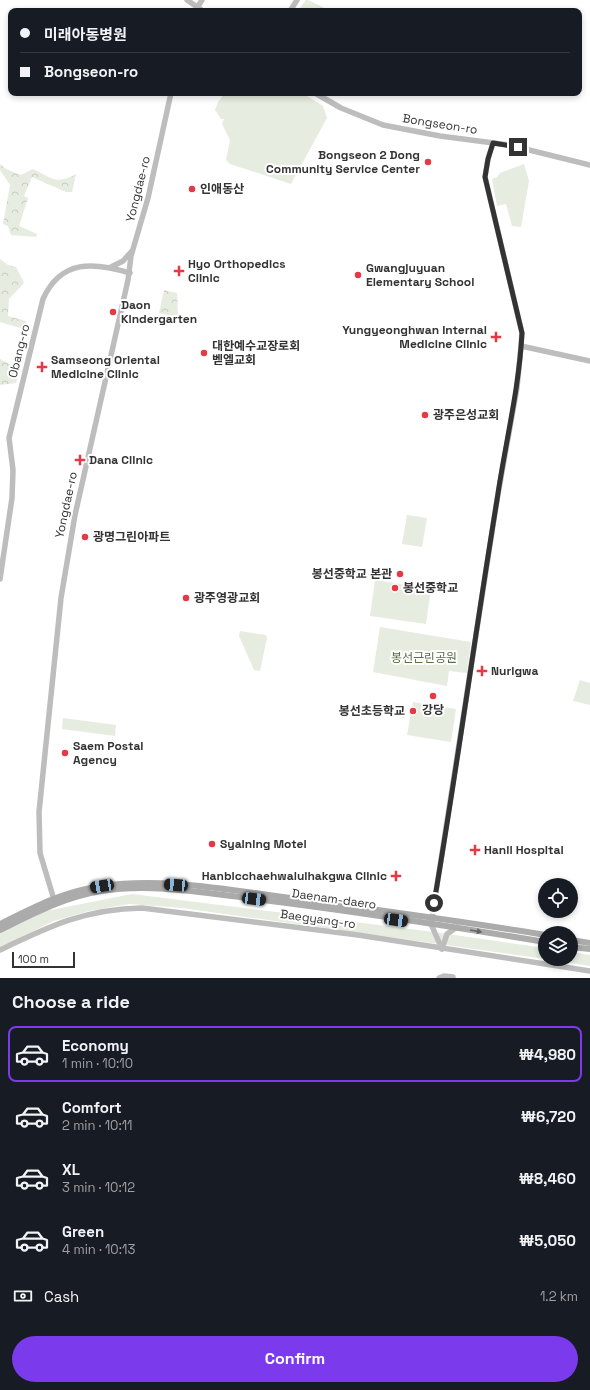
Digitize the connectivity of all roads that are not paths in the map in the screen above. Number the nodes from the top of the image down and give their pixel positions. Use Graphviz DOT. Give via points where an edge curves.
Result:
graph roads {
  1 [pos="187,0"];
  2 [pos="195,8"];
  3 [pos="170,96"];
  4 [pos="320,96"];
  5 [pos="493,143"];
  6 [pos="590,165"];
  7 [pos="133,248"];
  8 [pos="110,267"];
  9 [pos="130,273"];
  10 [pos="521,346"];
  11 [pos="590,361"];
  12 [pos="0,579"];
  13 [pos="54,900"];
  14 [pos="431,921"];
  15 [pos="0,924"];
  16 [pos="457,927"];
  17 [pos="0,930"];
  18 [pos="538,934"];
  19 [pos="538,941"];
  20 [pos="578,941"];
  21 [pos="590,943"];
  22 [pos="578,948"];
  23 [pos="442,949"];
  24 [pos="590,949"];
  25 [pos="0,950"];
  26 [pos="590,971"];
  27 [pos="453,977"];
  28 [pos="439,978"];
  1 -- 2 [label="street"];
  3 -- 7 [label="street, Yongdae-ro" via="148,198"];
  4 -- 5 [label="street, Bongseon-ro" via="341,108 383,125"];
  5 -- 6 [label="street, Bongseon-ro"];
  5 -- 10 [label="street" via="485,177 521,326"];
  7 -- 8 [label="street" via="123,261"];
  7 -- 9 [label="street, Yongdae-ro"];
  8 -- 9 [label="street, Obang-ro"];
  8 -- 12 [label="street, Obang-ro" via="89,265 68,271 53,283 43,299 9,438 13,470 12,498"];
  9 -- 13 [label="street, Yongdae-ro" via="62,582 39,807 40,853"];
  10 -- 11 [label="street"];
  10 -- 14 [label="street" via="517,388"];
  13 -- 14 [label="main road, Daenam-daero" via="102,886 148,883 207,888"];
  13 -- 15 [label="main road, Daenam-daero"];
  13 -- 17 [label="main road, Daenam-daero"];
  14 -- 16 [label="main road, Daenam-daero"];
  14 -- 18 [label="main road, Daenam-daero"];
  14 -- 23 [label="street"];
  16 -- 19 [label="main road, Daenam-daero, one-way"];
  16 -- 23 [label="street" via="446,934"];
  20 -- 21 [label="main road"];
  22 -- 24 [label="main road"];
  23 -- 25 [label="street, Baegyang-ro" via="142,908 108,910 68,919"];
  23 -- 26 [label="street, Baegyang-ro"];
  27 -- 28 [label="street"];
}
